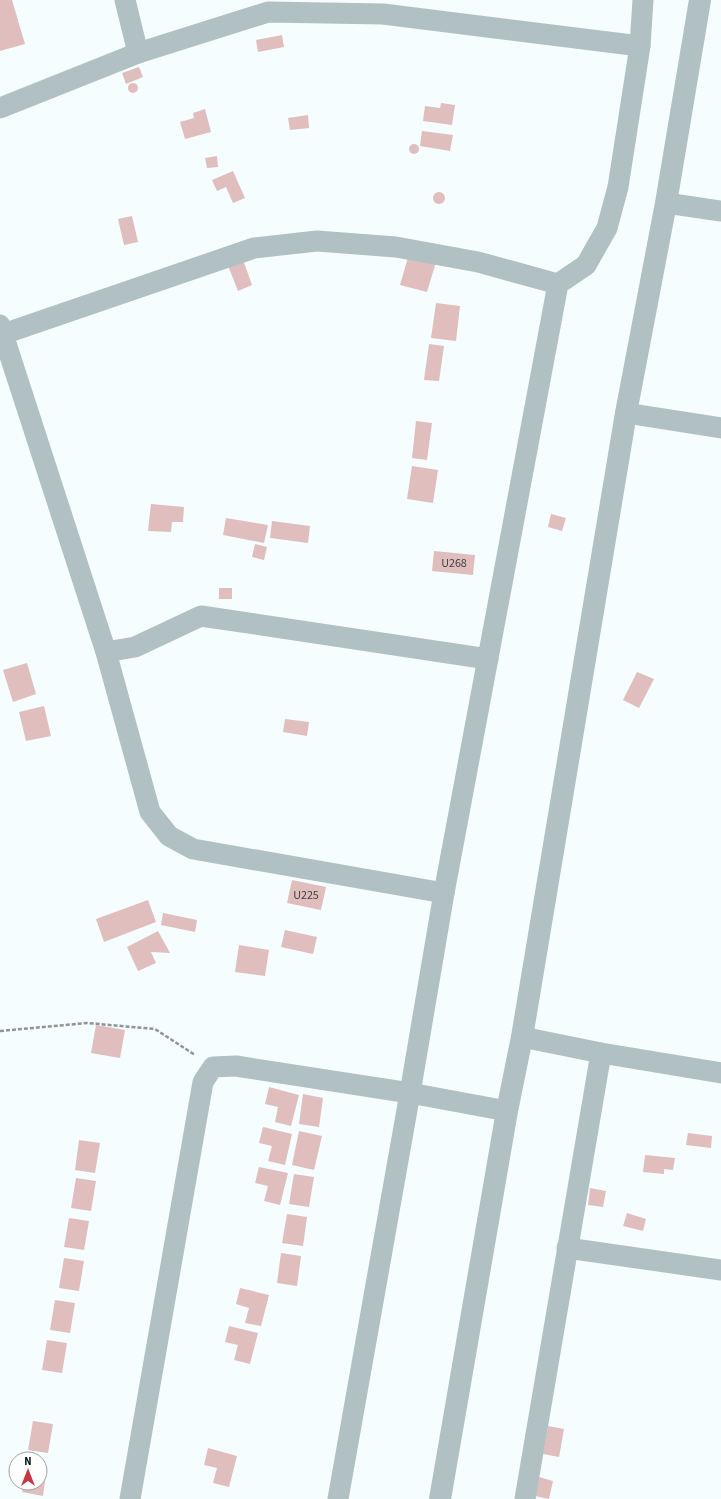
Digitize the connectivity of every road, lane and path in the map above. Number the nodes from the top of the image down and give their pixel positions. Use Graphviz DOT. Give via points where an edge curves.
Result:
graph roads {
  1 [pos="125,0"];
  2 [pos="643,0"];
  3 [pos="700,0"];
  4 [pos="640,46"];
  5 [pos="138,53"];
  6 [pos="0,108"];
  7 [pos="666,203"];
  8 [pos="721,212"];
  9 [pos="558,284"];
  10 [pos="1,330"];
  11 [pos="626,413"];
  12 [pos="721,428"];
  13 [pos="106,652"];
  14 [pos="488,660"];
  15 [pos="444,893"];
  16 [pos="0,1031"];
  17 [pos="522,1037"];
  18 [pos="601,1053"];
  19 [pos="213,1067"];
  20 [pos="721,1073"];
  21 [pos="410,1093"];
  22 [pos="507,1112"];
  23 [pos="567,1248"];
  24 [pos="721,1270"];
  25 [pos="130,1499"];
  26 [pos="338,1499"];
  27 [pos="440,1499"];
  28 [pos="525,1499"];
  1 -- 5 [label="street"];
  2 -- 4 [label="street"];
  3 -- 7 [label="street"];
  4 -- 5 [label="street" via="383,14 268,12"];
  4 -- 9 [label="street" via="618,187 607,228 586,265"];
  5 -- 6 [label="street"];
  7 -- 8 [label="street"];
  7 -- 11 [label="street"];
  9 -- 10 [label="street" via="471,261 396,247 317,241 254,248"];
  9 -- 14 [label="street"];
  10 -- 13 [label="street"];
  11 -- 12 [label="street"];
  11 -- 17 [label="street"];
  13 -- 14 [label="street" via="135,647 201,616"];
  13 -- 15 [label="street" via="150,812 169,836 194,849"];
  14 -- 15 [label="street"];
  15 -- 21 [label="street"];
  16 -- 19 [label="path" via="87,1023 155,1029"];
  17 -- 18 [label="street"];
  17 -- 22 [label="street"];
  18 -- 20 [label="street"];
  18 -- 23 [label="street"];
  19 -- 21 [label="street" via="236,1066"];
  19 -- 25 [label="street" via="203,1082"];
  21 -- 22 [label="street"];
  21 -- 26 [label="street"];
  22 -- 27 [label="street"];
  23 -- 24 [label="street"];
  23 -- 28 [label="street"];
}
